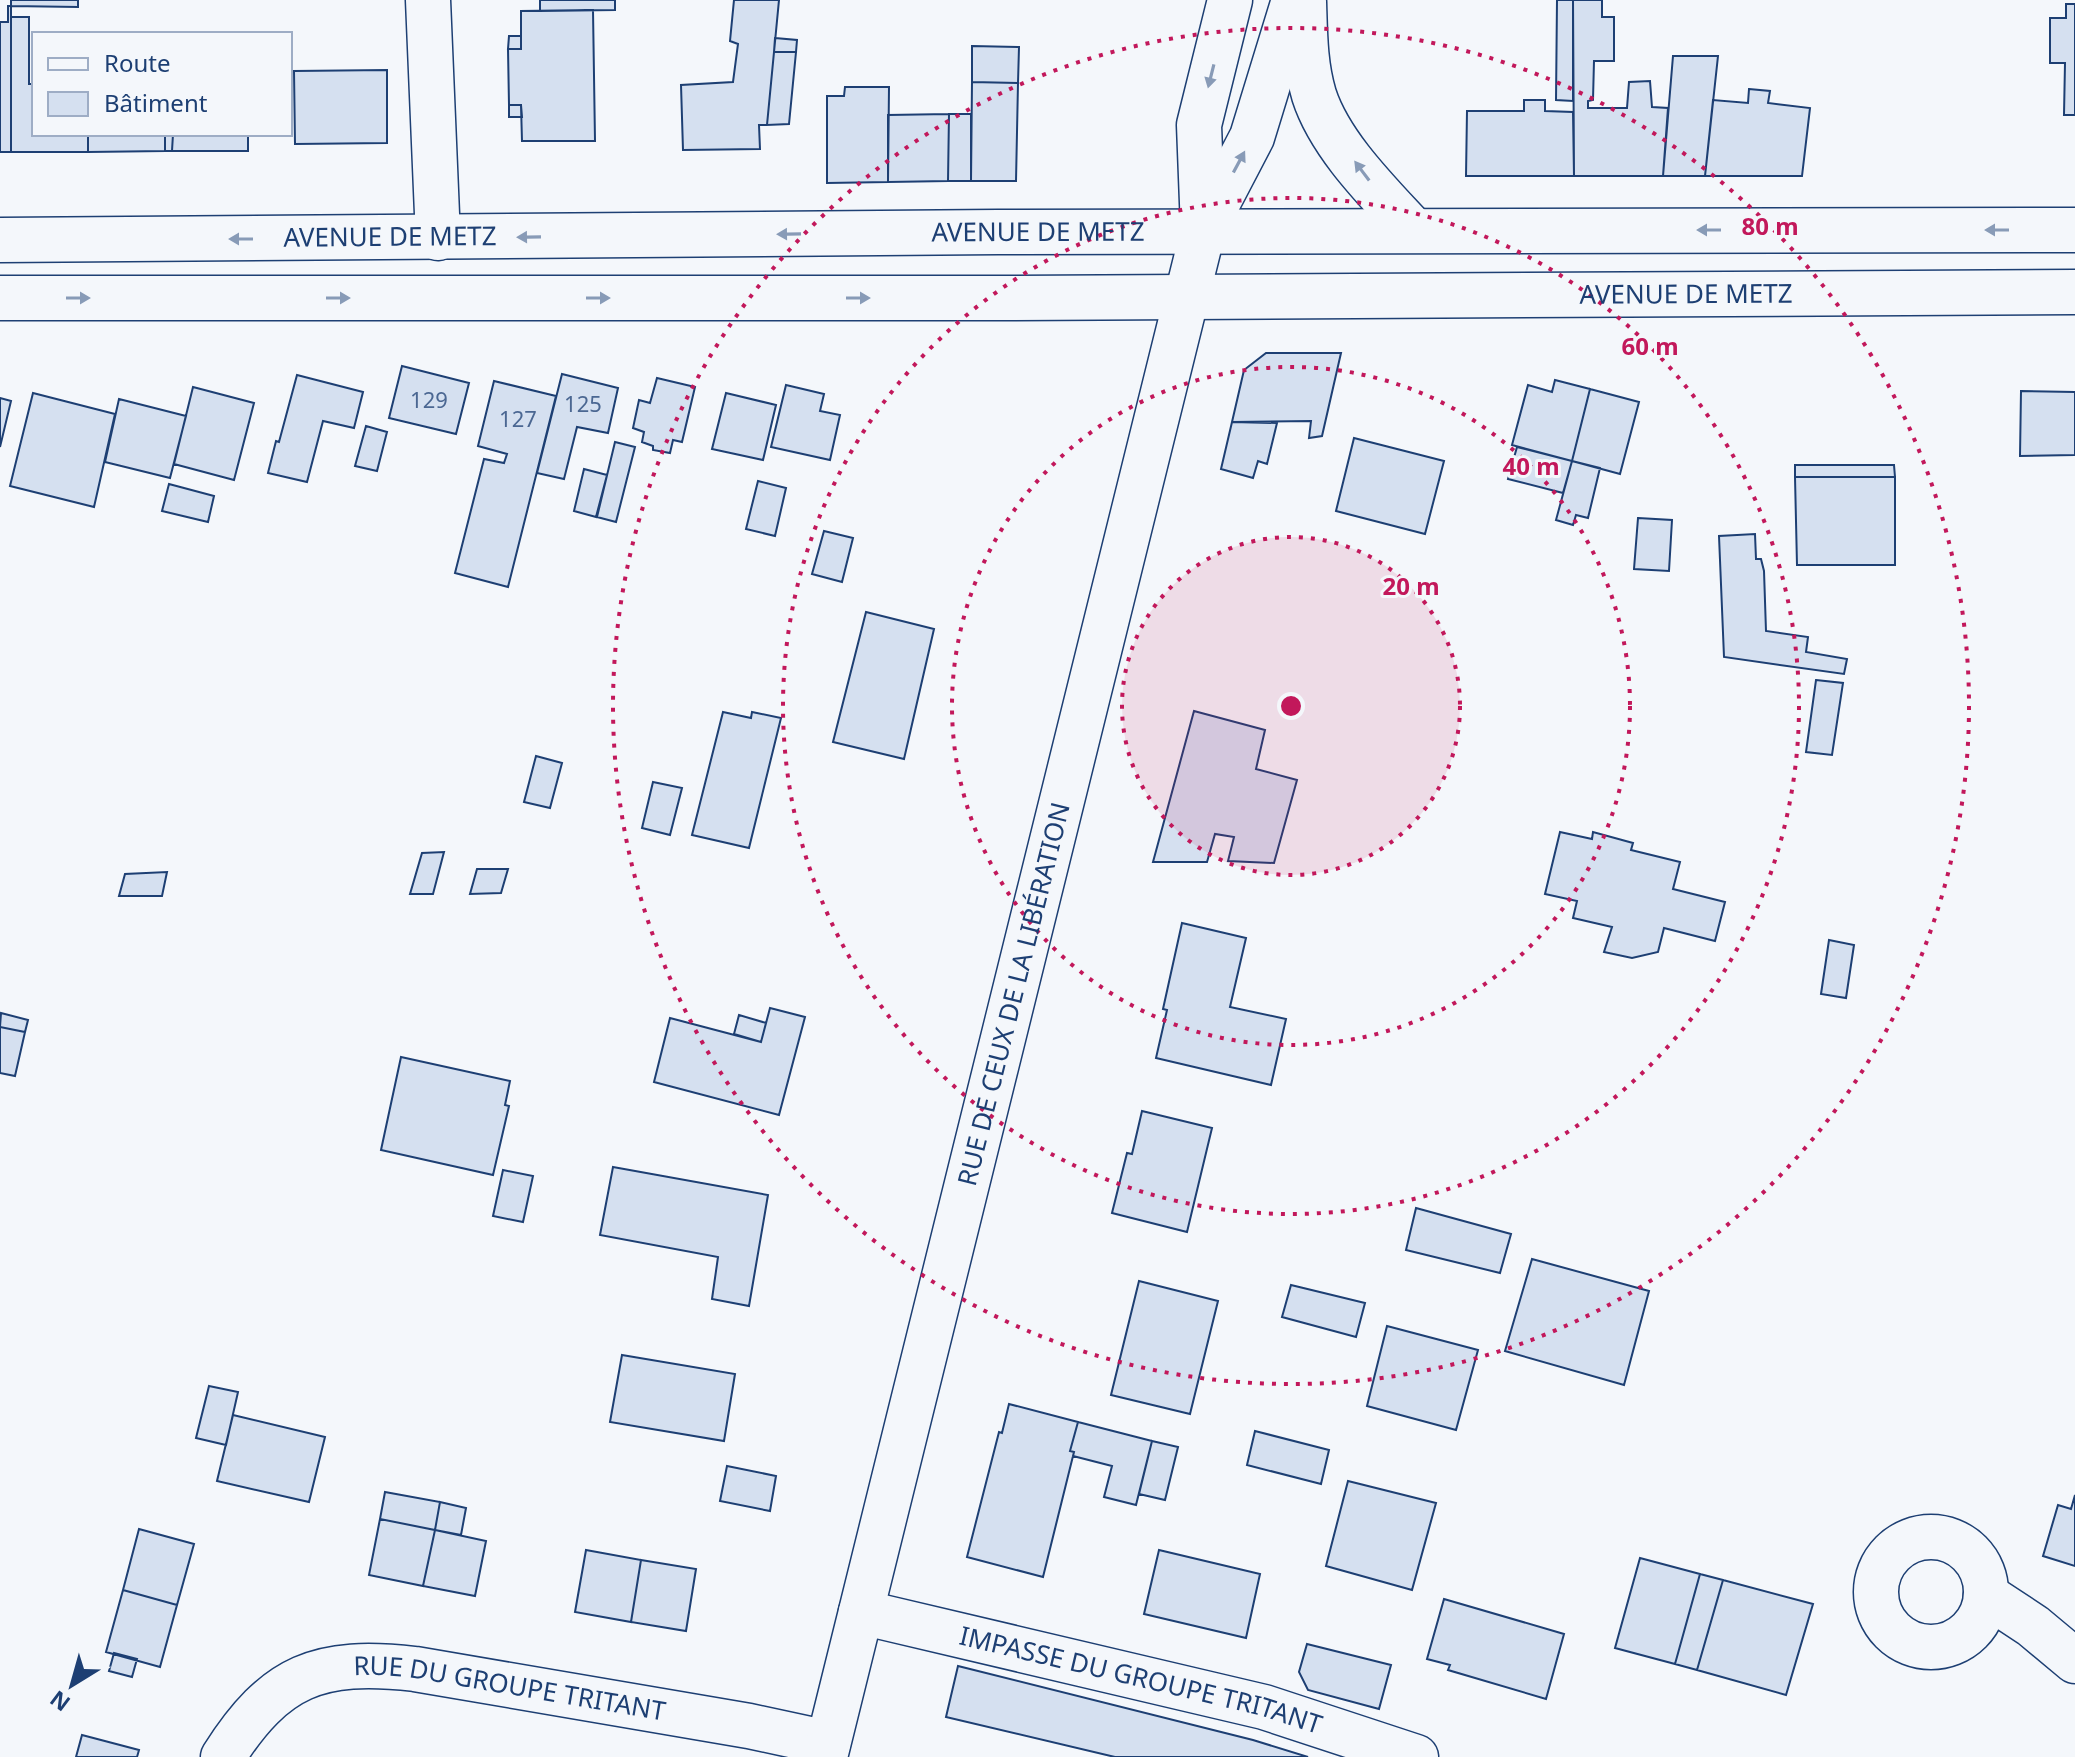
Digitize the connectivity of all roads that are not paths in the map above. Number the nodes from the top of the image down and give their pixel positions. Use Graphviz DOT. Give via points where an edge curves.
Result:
graph roads {
  1 [pos="428,0"];
  2 [pos="1230,0"];
  3 [pos="1294,0"];
  4 [pos="1304,0"];
  5 [pos="1413,230"];
  6 [pos="2075,230"];
  7 [pos="1203,231"];
  8 [pos="438,238"];
  9 [pos="0,240"];
  10 [pos="2075,292"];
  11 [pos="1187,297"];
  12 [pos="0,298"];
  13 [pos="1986,1595"];
  14 [pos="861,1612"];
  15 [pos="2075,1661"];
  16 [pos="827,1750"];
  17 [pos="223,1757"];
  18 [pos="1416,1757"];
  1 -- 8 [label="main road"];
  2 -- 7 [label="main road, one-way" via="1199,125"];
  7 -- 3 [label="main road, one-way" via="1252,137"];
  5 -- 4 [label="main road, one-way" via="1331,130 1305,55"];
  6 -- 5 [label="main road, AVENUE DE METZ, one-way"];
  5 -- 7 [label="main road, AVENUE DE METZ"];
  7 -- 8 [label="main road, AVENUE DE METZ, one-way"];
  7 -- 11 [label="main road, RUE DE CEUX DE LA LIBÉRATION"];
  8 -- 9 [label="main road, AVENUE DE METZ, one-way"];
  10 -- 11 [label="main road, AVENUE DE METZ"];
  12 -- 11 [label="main road, AVENUE DE METZ, one-way"];
  11 -- 14 [label="main road, RUE DE CEUX DE LA LIBÉRATION"];
  13 -- 15 [label="main road"];
  14 -- 16 [label="main road, RUE DE CEUX DE LA LIBÉRATION"];
  14 -- 18 [label="main road, IMPASSE DU GROUPE TRITANT" via="1264,1707"];
  16 -- 17 [label="main road, RUE DU GROUPE TRITANT" via="749,1726 371,1664 334,1667 297,1680 267,1700"];
}
